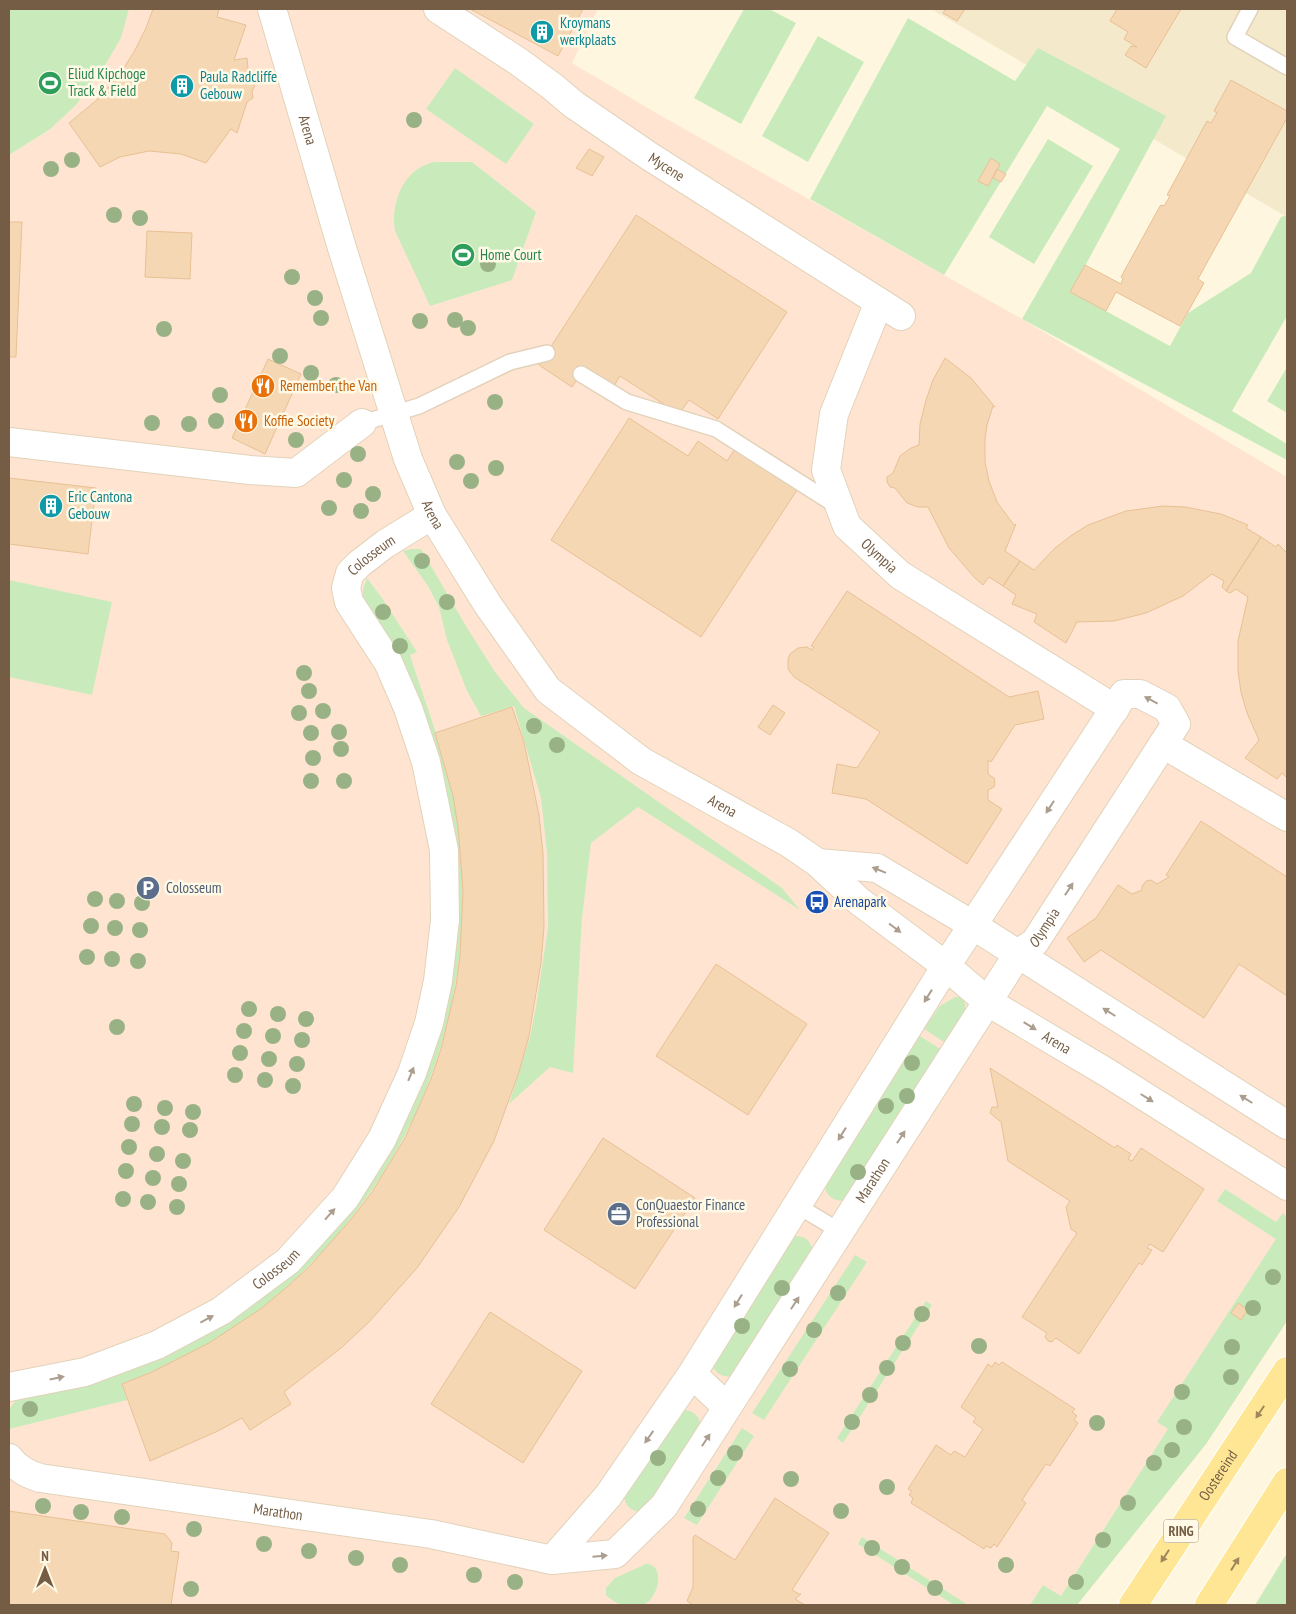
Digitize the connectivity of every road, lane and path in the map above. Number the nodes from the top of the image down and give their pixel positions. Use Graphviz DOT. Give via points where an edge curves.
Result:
graph roads {
  1 [pos="272,9"];
  2 [pos="438,9"];
  3 [pos="1250,9"];
  4 [pos="1287,67"];
  5 [pos="890,309"];
  6 [pos="547,353"];
  7 [pos="581,374"];
  8 [pos="394,414"];
  9 [pos="362,424"];
  10 [pos="9,442"];
  11 [pos="840,508"];
  12 [pos="432,515"];
  13 [pos="1114,709"];
  14 [pos="1163,744"];
  15 [pos="1287,817"];
  16 [pos="818,863"];
  17 [pos="973,925"];
  18 [pos="1018,954"];
  19 [pos="946,966"];
  20 [pos="988,1002"];
  21 [pos="1287,1125"];
  22 [pos="1287,1186"];
  23 [pos="798,1206"];
  24 [pos="841,1232"];
  25 [pos="1287,1371"];
  26 [pos="692,1374"];
  27 [pos="9,1388"];
  28 [pos="727,1407"];
  29 [pos="9,1458"];
  30 [pos="1287,1482"];
  31 [pos="552,1560"];
  32 [pos="1132,1605"];
  33 [pos="1209,1605"];
  1 -- 8 [label="street, Arena"];
  2 -- 5 [label="street, Mycene" via="526,67 649,156"];
  3 -- 4 [label="lane" via="1235,37"];
  5 -- 11 [label="street, Olympia" via="834,414 826,470"];
  6 -- 8 [label="lane" via="510,362 418,406"];
  7 -- 11 [label="lane" via="627,402 716,429"];
  8 -- 9 [label="lane"];
  8 -- 12 [label="street, Arena"];
  9 -- 10 [label="street" via="296,473"];
  11 -- 13 [label="street, Olympia" via="847,526 900,575"];
  12 -- 16 [label="street, Arena" via="488,605 548,690 641,761 789,843"];
  27 -- 12 [label="street, Colosseum, one-way" via="85,1372 157,1345 221,1311 288,1261 345,1198 382,1139 430,1023 445,920 444,850 426,762 408,708 388,662 349,602 346,588 350,573 385,544"];
  14 -- 13 [label="street, Olympia, one-way" via="1176,724 1167,708 1140,694 1124,694"];
  13 -- 17 [label="street, Olympia, one-way"];
  14 -- 15 [label="street"];
  18 -- 14 [label="street, Olympia, one-way" via="1035,942"];
  17 -- 16 [label="street, Arena, one-way" via="877,868"];
  16 -- 19 [label="street, Arena, one-way" via="859,901"];
  17 -- 18 [label="street, Arena"];
  17 -- 19 [label="street"];
  18 -- 20 [label="street, Marathon"];
  21 -- 18 [label="street, Arena, one-way"];
  19 -- 20 [label="street, Arena"];
  19 -- 23 [label="street, one-way"];
  20 -- 22 [label="street, Arena, one-way"];
  24 -- 20 [label="street, Marathon, one-way"];
  23 -- 24 [label="lane"];
  23 -- 26 [label="street, one-way"];
  28 -- 24 [label="street, Marathon, one-way"];
  25 -- 32 [label="main road, Oostereind / RING, one-way"];
  26 -- 28 [label="street"];
  26 -- 31 [label="street, one-way" via="608,1496"];
  31 -- 28 [label="street, Marathon, one-way" via="615,1554 664,1506"];
  29 -- 31 [label="street, Marathon" via="28,1474 40,1478 431,1534"];
  33 -- 30 [label="main road, one-way"];
}
